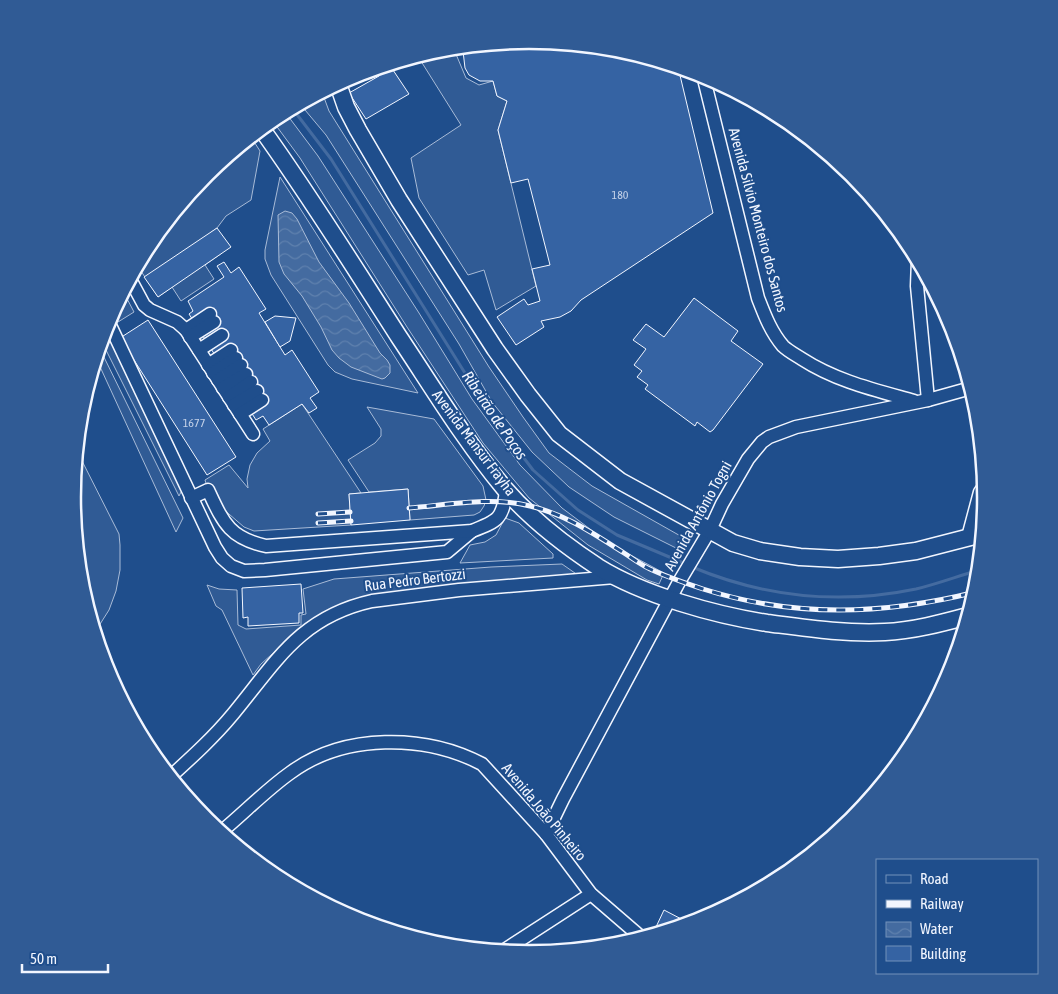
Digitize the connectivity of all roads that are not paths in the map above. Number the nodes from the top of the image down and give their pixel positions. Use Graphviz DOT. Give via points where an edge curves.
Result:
graph roads {
  1 [pos="706,85"];
  2 [pos="340,91"];
  3 [pos="265,134"];
  4 [pos="918,275"];
  5 [pos="134,286"];
  6 [pos="113,331"];
  7 [pos="234,355"];
  8 [pos="211,370"];
  9 [pos="964,390"];
  10 [pos="922,401"];
  11 [pos="253,434"];
  12 [pos="506,490"];
  13 [pos="192,498"];
  14 [pos="710,530"];
  15 [pos="472,531"];
  16 [pos="975,536"];
  17 [pos="615,576"];
  18 [pos="670,600"];
  19 [pos="960,618"];
  20 [pos="175,772"];
  21 [pos="563,799"];
  22 [pos="536,823"];
  23 [pos="226,828"];
  24 [pos="546,834"];
  25 [pos="590,894"];
  26 [pos="635,932"];
  27 [pos="514,944"];
  1 -- 10 [label="street, Avenida Silvio Monteiro dos Santos" via="758,298 774,334 785,348 836,377"];
  2 -- 14 [label="main road" via="354,122 399,200 495,349 559,434 620,481"];
  3 -- 12 [label="main road, Avenida Mansur Frayha" via="447,410"];
  4 -- 10 [label="street"];
  5 -- 8 [label="street" via="150,310 177,322"];
  6 -- 13 [label="street"];
  7 -- 8 [label="street"];
  7 -- 8 [label="street"];
  7 -- 8 [label="street"];
  7 -- 8 [label="street"];
  7 -- 8 [label="street"];
  7 -- 8 [label="street"];
  8 -- 11 [label="street"];
  9 -- 10 [label="street, Avenida Antônio Togni"];
  10 -- 14 [label="street, Avenida Antônio Togni" via="796,427 770,437 748,459"];
  12 -- 15 [label="street" via="504,507 498,518"];
  12 -- 17 [label="main road, Avenida Mansur Frayha" via="553,535"];
  13 -- 15 [label="street" via="208,490 226,526 240,537 266,546"];
  13 -- 15 [label="street" via="222,558 244,571 447,552"];
  14 -- 16 [label="main road" via="733,543 760,551 838,559 916,551"];
  14 -- 18 [label="street, Avenida Antônio Togni"];
  17 -- 18 [label="main road, Avenida Mansur Frayha"];
  17 -- 20 [label="street, Rua Pedro Bertozzi" via="372,601 334,614 294,640 226,722"];
  18 -- 19 [label="main road, Avenida Mansur Frayha" via="746,620 838,631 886,632"];
  18 -- 21 [label="street, Avenida Antônio Togni"];
  21 -- 22 [label="street, Avenida Antônio Togni"];
  21 -- 24 [label="street, Avenida Antônio Togni"];
  22 -- 23 [label="street, Avenida João Pinheiro" via="482,764 469,757 414,744 376,743 339,748 313,759 291,772"];
  22 -- 24 [label="street, Avenida João Pinheiro"];
  24 -- 25 [label="street, Avenida João Pinheiro"];
  25 -- 26 [label="street, Avenida João Pinheiro"];
  25 -- 27 [label="street"];
}
